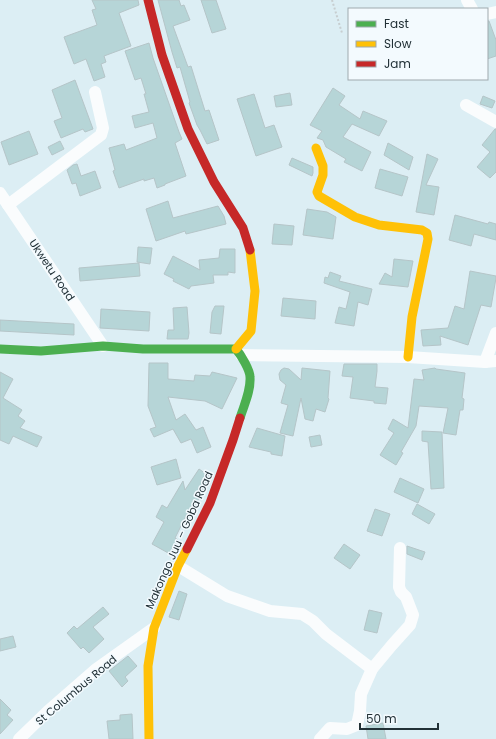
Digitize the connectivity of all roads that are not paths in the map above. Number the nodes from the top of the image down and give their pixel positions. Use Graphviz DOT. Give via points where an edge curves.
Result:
graph roads {
  1 [pos="148,0"];
  2 [pos="95,92"];
  3 [pos="466,105"];
  4 [pos="496,122"];
  5 [pos="316,148"];
  6 [pos="0,193"];
  7 [pos="8,205"];
  8 [pos="496,333"];
  9 [pos="104,346"];
  10 [pos="0,349"];
  11 [pos="238,352"];
  12 [pos="408,357"];
  13 [pos="490,362"];
  14 [pos="400,548"];
  15 [pos="178,566"];
  16 [pos="154,628"];
  17 [pos="372,669"];
  18 [pos="19,739"];
  19 [pos="149,739"];
  20 [pos="320,739"];
  1 -- 11 [label="street" via="162,55 188,129 214,182 243,228 249,246 255,290 251,331"];
  2 -- 7 [label="street" via="103,128 101,135"];
  3 -- 4 [label="street"];
  5 -- 12 [label="street" via="323,166 323,175 317,192 319,196 355,217 379,225 422,230 427,233 428,239 412,317"];
  6 -- 7 [label="street, Ukwetu Road"];
  7 -- 9 [label="street, Ukwetu Road"];
  8 -- 13 [label="street"];
  9 -- 10 [label="street" via="41,351"];
  9 -- 11 [label="street"];
  11 -- 12 [label="street"];
  11 -- 15 [label="street, Makongo Juu – Goba Road" via="250,376 249,388 210,504"];
  12 -- 13 [label="street"];
  14 -- 17 [label="street" via="399,587 413,615 410,625"];
  15 -- 16 [label="street, Makongo Juu – Goba Road"];
  15 -- 17 [label="street" via="227,596 270,611 302,614"];
  16 -- 18 [label="street, St Columbus Road" via="95,670"];
  16 -- 19 [label="street, Makongo Juu – Goba Road" via="148,666"];
  17 -- 20 [label="street" via="361,694 357,725 347,729 330,728"];
}
